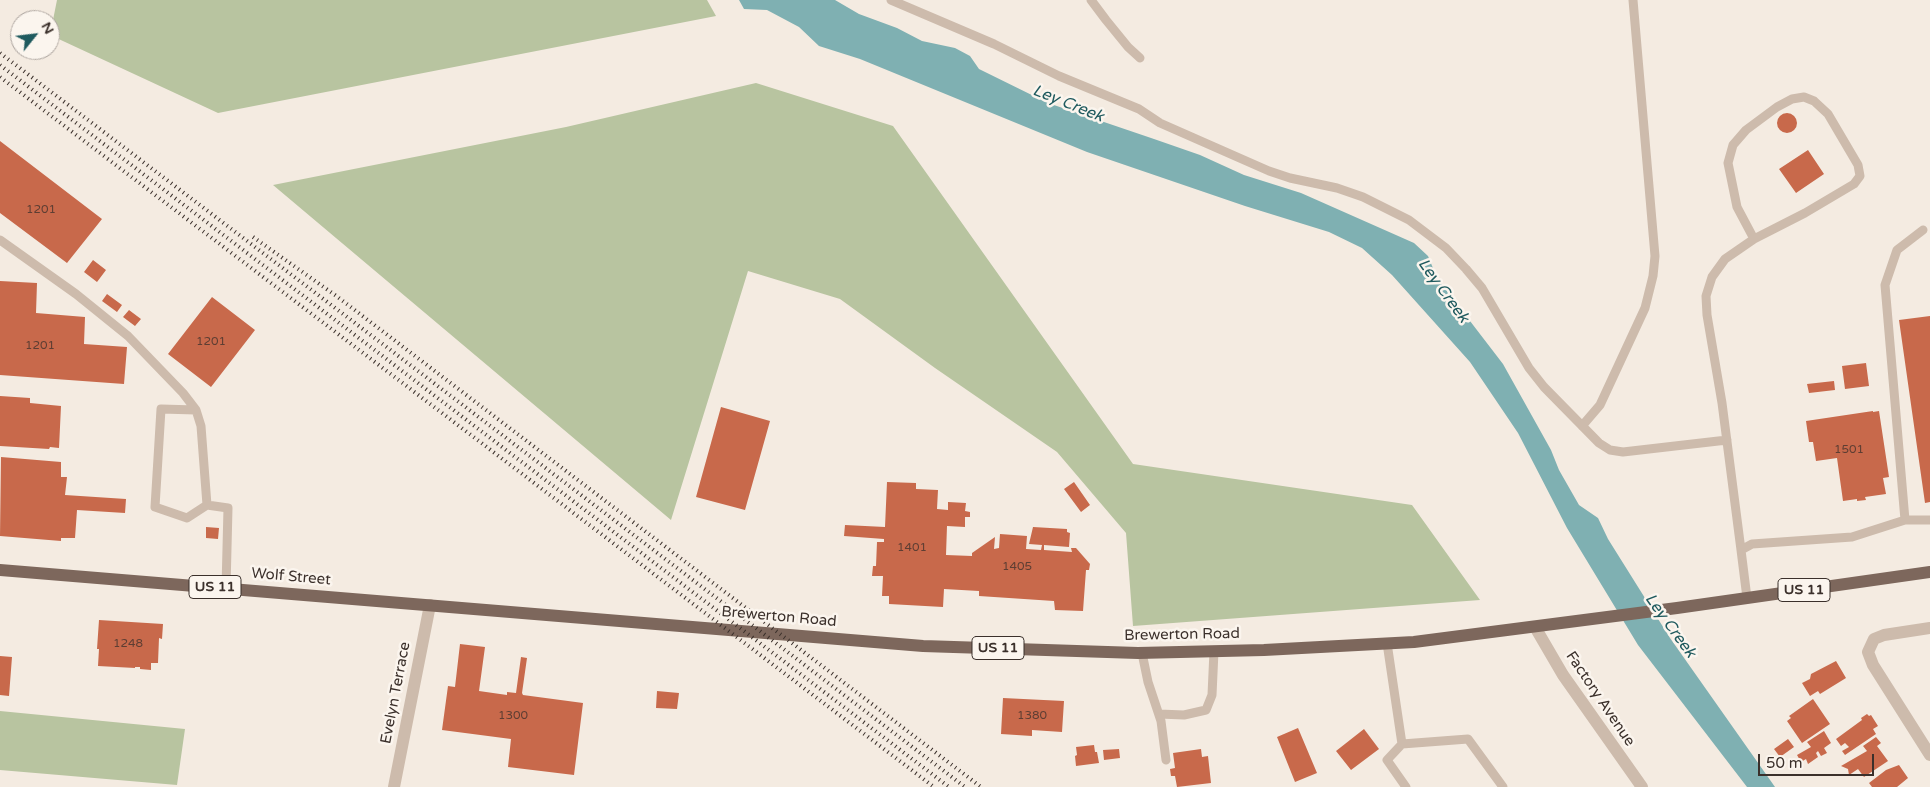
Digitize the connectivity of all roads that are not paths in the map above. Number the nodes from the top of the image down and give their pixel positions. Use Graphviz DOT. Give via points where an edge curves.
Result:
graph roads {
  1 [pos="891,0"];
  2 [pos="1091,0"];
  3 [pos="1633,0"];
  4 [pos="1140,58"];
  5 [pos="1923,230"];
  6 [pos="1754,239"];
  7 [pos="0,240"];
  8 [pos="196,410"];
  9 [pos="1582,426"];
  10 [pos="1727,440"];
  11 [pos="207,505"];
  12 [pos="1906,520"];
  13 [pos="1930,520"];
  14 [pos="1741,550"];
  15 [pos="0,570"];
  16 [pos="1930,572"];
  17 [pos="226,588"];
  18 [pos="1747,598"];
  19 [pos="430,605"];
  20 [pos="1535,627"];
  21 [pos="1930,628"];
  22 [pos="1388,643"];
  23 [pos="1214,651"];
  24 [pos="1142,653"];
  25 [pos="1158,714"];
  26 [pos="1402,744"];
  27 [pos="1930,755"];
  28 [pos="1166,760"];
  29 [pos="394,787"];
  30 [pos="1406,787"];
  31 [pos="1503,787"];
  32 [pos="1642,787"];
  1 -- 9 [label="lane" via="1139,109 1160,123 1269,171 1354,194 1409,220 1446,248 1482,288 1529,368"];
  2 -- 4 [label="lane"];
  3 -- 9 [label="lane" via="1655,256 1653,276 1645,308 1600,405"];
  5 -- 12 [label="lane" via="1897,250 1885,285"];
  6 -- 6 [label="lane" via="1854,184 1860,176 1858,165 1828,114 1814,101 1804,97 1777,107 1746,130 1733,145 1728,163 1737,207"];
  6 -- 10 [label="lane" via="1726,259 1712,277 1706,296"];
  7 -- 8 [label="lane" via="128,336"];
  8 -- 11 [label="lane" via="201,426"];
  8 -- 11 [label="lane" via="161,410 155,507 187,518"];
  9 -- 10 [label="lane" via="1599,443 1617,452"];
  10 -- 14 [label="lane"];
  11 -- 17 [label="lane" via="228,508"];
  12 -- 13 [label="lane"];
  12 -- 14 [label="lane" via="1852,536 1752,544"];
  14 -- 18 [label="lane"];
  15 -- 17 [label="main road, Wolf Street / US 11"];
  16 -- 18 [label="main road, Brewerton Road / US 11"];
  17 -- 19 [label="main road, Wolf Street / US 11"];
  18 -- 20 [label="main road, Brewerton Road / US 11"];
  19 -- 24 [label="main road, Brewerton Road / US 11" via="923,646"];
  19 -- 29 [label="street, Evelyn Terrace"];
  20 -- 22 [label="main road, Brewerton Road / US 11"];
  20 -- 32 [label="street, Factory Avenue" via="1563,675"];
  21 -- 27 [label="street" via="1884,635 1874,639 1868,652"];
  22 -- 23 [label="main road, Brewerton Road / US 11"];
  22 -- 26 [label="lane"];
  23 -- 24 [label="main road, Brewerton Road / US 11"];
  23 -- 25 [label="lane" via="1212,695 1206,710 1184,715"];
  24 -- 25 [label="lane"];
  25 -- 28 [label="lane"];
  26 -- 30 [label="lane" via="1387,760"];
  26 -- 31 [label="lane" via="1468,739"];
}
